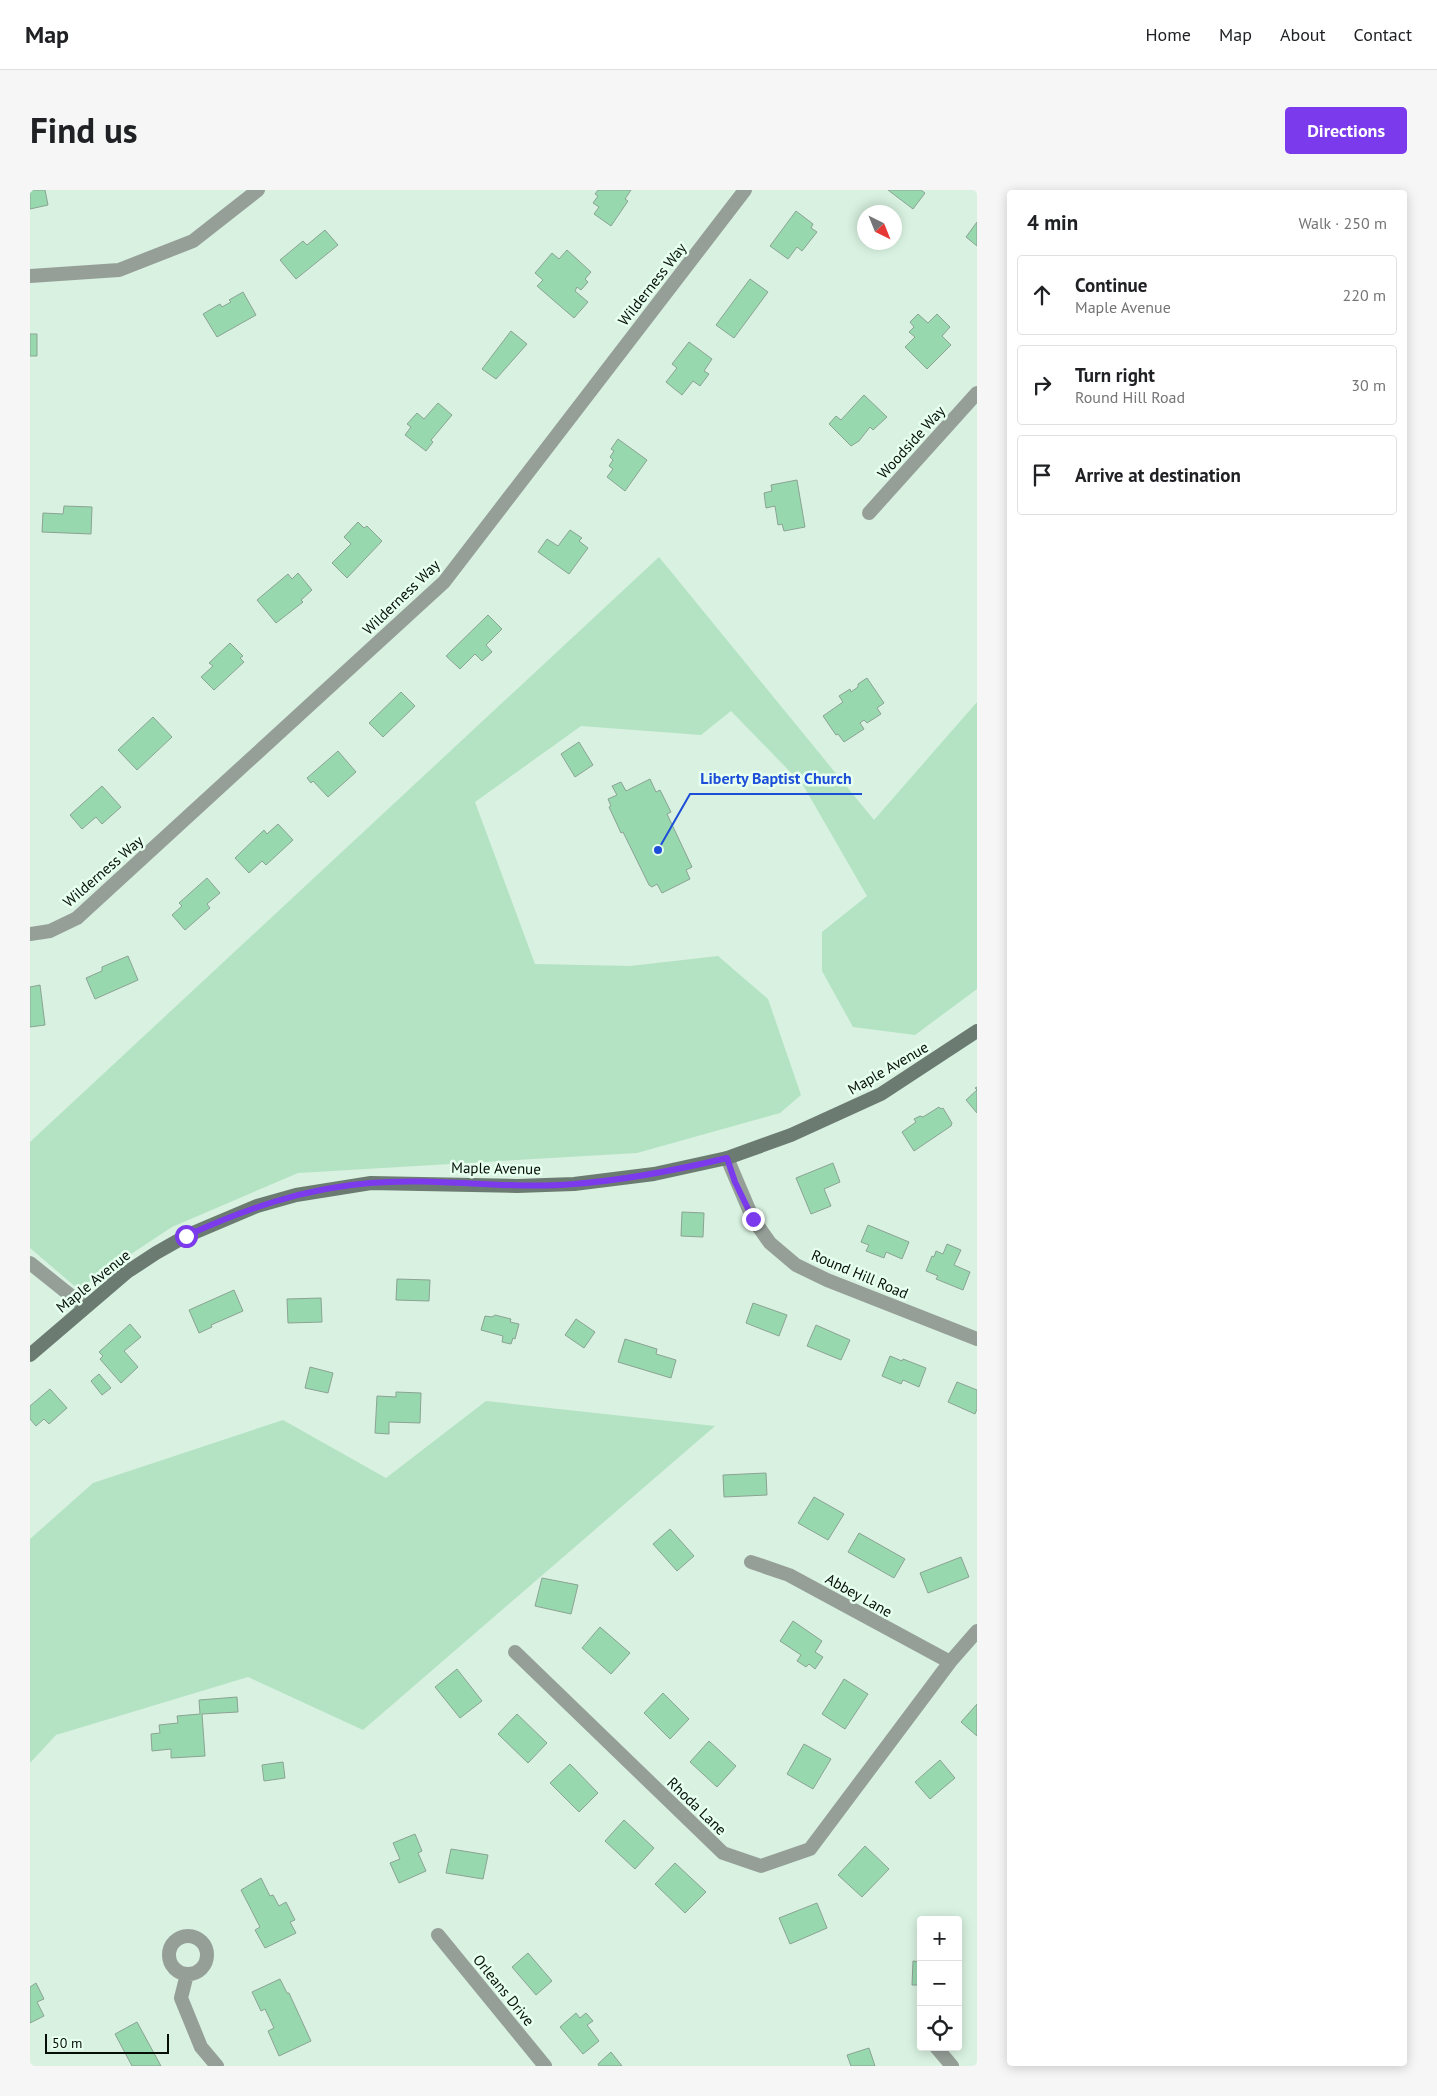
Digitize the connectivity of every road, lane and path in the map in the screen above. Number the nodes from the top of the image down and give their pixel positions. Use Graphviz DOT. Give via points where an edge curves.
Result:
graph roads {
  1 [pos="258,190"];
  2 [pos="745,190"];
  3 [pos="30,276"];
  4 [pos="977,393"];
  5 [pos="869,513"];
  6 [pos="30,934"];
  7 [pos="977,1031"];
  8 [pos="727,1158"];
  9 [pos="30,1263"];
  10 [pos="85,1307"];
  11 [pos="977,1339"];
  12 [pos="30,1355"];
  13 [pos="751,1562"];
  14 [pos="977,1631"];
  15 [pos="515,1652"];
  16 [pos="950,1662"];
  17 [pos="438,1935"];
  18 [pos="187,1974"];
  19 [pos="939,2051"];
  20 [pos="217,2066"];
  21 [pos="545,2066"];
  22 [pos="952,2066"];
  1 -- 3 [label="street" via="193,241 119,270"];
  2 -- 6 [label="street, Wilderness Way" via="444,582 77,918 50,931"];
  4 -- 5 [label="street, Woodside Way"];
  7 -- 8 [label="main road, Maple Avenue" via="881,1094 791,1135"];
  8 -- 10 [label="main road, Maple Avenue" via="654,1174 574,1184 371,1183 296,1195 257,1206 186,1236 127,1272"];
  8 -- 11 [label="street, Round Hill Road" via="753,1219 770,1243 789,1260 827,1280"];
  9 -- 10 [label="street"];
  10 -- 12 [label="main road, Maple Avenue"];
  13 -- 16 [label="street, Abbey Lane" via="789,1575"];
  14 -- 16 [label="street, Rhoda Lane"];
  15 -- 16 [label="street, Rhoda Lane" via="723,1854 761,1866 810,1849"];
  17 -- 21 [label="street, Orleans Drive"];
  18 -- 20 [label="street" via="182,1998 201,2048"];
  19 -- 22 [label="street"];
}
